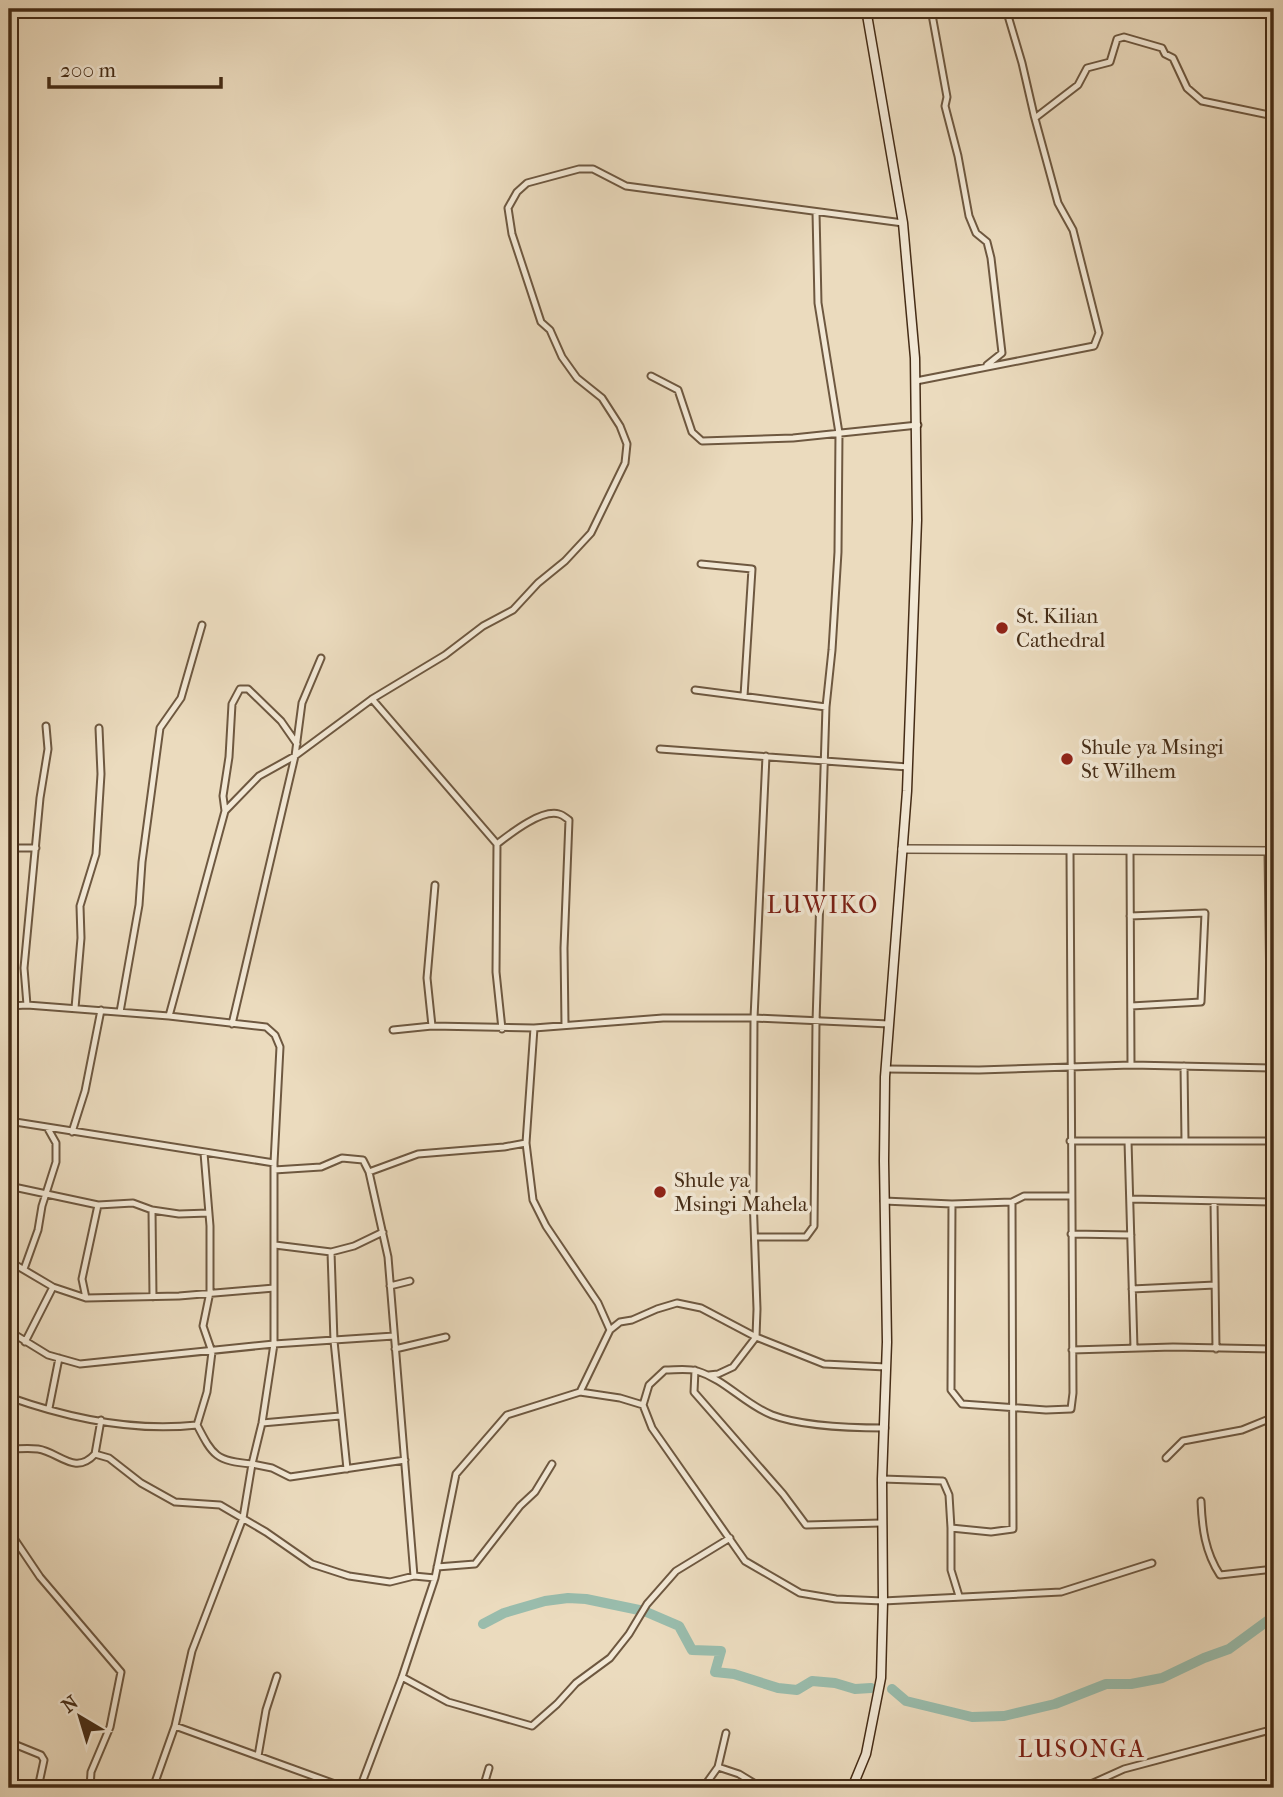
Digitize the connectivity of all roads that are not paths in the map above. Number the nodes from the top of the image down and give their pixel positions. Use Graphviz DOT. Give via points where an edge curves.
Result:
graph roads {
  1 [pos="866,9"];
  2 [pos="932,9"];
  3 [pos="1006,9"];
  4 [pos="1268,9"];
  5 [pos="1274,25"];
  6 [pos="1274,116"];
  7 [pos="1035,118"];
  8 [pos="816,212"];
  9 [pos="903,223"];
  10 [pos="984,367"];
  11 [pos="651,376"];
  12 [pos="916,381"];
  13 [pos="918,425"];
  14 [pos="839,433"];
  15 [pos="701,564"];
  16 [pos="202,625"];
  17 [pos="321,658"];
  18 [pos="695,690"];
  19 [pos="744,696"];
  20 [pos="372,699"];
  21 [pos="826,707"];
  22 [pos="46,726"];
  23 [pos="99,728"];
  24 [pos="297,744"];
  25 [pos="660,749"];
  26 [pos="295,756"];
  27 [pos="766,756"];
  28 [pos="825,761"];
  29 [pos="908,767"];
  30 [pos="225,811"];
  31 [pos="497,845"];
  32 [pos="9,848"];
  33 [pos="36,848"];
  34 [pos="902,849"];
  35 [pos="1070,851"];
  36 [pos="1130,851"];
  37 [pos="1271,852"];
  38 [pos="435,885"];
  39 [pos="1130,916"];
  40 [pos="27,1005"];
  41 [pos="9,1006"];
  42 [pos="1130,1006"];
  43 [pos="75,1008"];
  44 [pos="101,1010"];
  45 [pos="120,1012"];
  46 [pos="169,1016"];
  47 [pos="754,1018"];
  48 [pos="816,1022"];
  49 [pos="232,1024"];
  50 [pos="889,1024"];
  51 [pos="565,1025"];
  52 [pos="432,1026"];
  53 [pos="534,1028"];
  54 [pos="502,1029"];
  55 [pos="393,1030"];
  56 [pos="1130,1065"];
  57 [pos="1069,1066"];
  58 [pos="1184,1066"];
  59 [pos="1273,1068"];
  60 [pos="886,1069"];
  61 [pos="9,1121"];
  62 [pos="47,1127"];
  63 [pos="72,1132"];
  64 [pos="1070,1141"];
  65 [pos="1128,1141"];
  66 [pos="1185,1141"];
  67 [pos="1273,1141"];
  68 [pos="526,1143"];
  69 [pos="204,1153"];
  70 [pos="274,1167"];
  71 [pos="369,1172"];
  72 [pos="9,1186"];
  73 [pos="47,1194"];
  74 [pos="1070,1196"];
  75 [pos="1130,1199"];
  76 [pos="884,1200"];
  77 [pos="1214,1200"];
  78 [pos="1012,1202"];
  79 [pos="1273,1202"];
  80 [pos="952,1204"];
  81 [pos="98,1205"];
  82 [pos="152,1210"];
  83 [pos="209,1213"];
  84 [pos="383,1232"];
  85 [pos="1071,1234"];
  86 [pos="1131,1234"];
  87 [pos="755,1237"];
  88 [pos="275,1245"];
  89 [pos="331,1252"];
  90 [pos="9,1261"];
  91 [pos="24,1269"];
  92 [pos="410,1281"];
  93 [pos="390,1286"];
  94 [pos="1215,1286"];
  95 [pos="53,1287"];
  96 [pos="275,1288"];
  97 [pos="1132,1289"];
  98 [pos="210,1292"];
  99 [pos="1274,1294"];
  100 [pos="153,1297"];
  101 [pos="86,1298"];
  102 [pos="9,1331"];
  103 [pos="610,1331"];
  104 [pos="394,1336"];
  105 [pos="446,1337"];
  106 [pos="756,1337"];
  107 [pos="334,1341"];
  108 [pos="25,1342"];
  109 [pos="274,1344"];
  110 [pos="1134,1348"];
  111 [pos="395,1349"];
  112 [pos="1216,1349"];
  113 [pos="1274,1349"];
  114 [pos="1072,1350"];
  115 [pos="212,1352"];
  116 [pos="59,1358"];
  117 [pos="887,1367"];
  118 [pos="695,1370"];
  119 [pos="706,1375"];
  120 [pos="580,1392"];
  121 [pos="9,1397"];
  122 [pos="643,1405"];
  123 [pos="1014,1406"];
  124 [pos="49,1408"];
  125 [pos="340,1416"];
  126 [pos="1274,1418"];
  127 [pos="101,1420"];
  128 [pos="262,1423"];
  129 [pos="197,1425"];
  130 [pos="885,1428"];
  131 [pos="9,1449"];
  132 [pos="95,1454"];
  133 [pos="1166,1458"];
  134 [pos="405,1460"];
  135 [pos="253,1464"];
  136 [pos="552,1464"];
  137 [pos="347,1469"];
  138 [pos="882,1479"];
  139 [pos="1200,1501"];
  140 [pos="243,1518"];
  141 [pos="881,1523"];
  142 [pos="951,1528"];
  143 [pos="9,1531"];
  144 [pos="730,1538"];
  145 [pos="1152,1563"];
  146 [pos="437,1567"];
  147 [pos="1274,1569"];
  148 [pos="414,1576"];
  149 [pos="435,1578"];
  150 [pos="959,1597"];
  151 [pos="883,1601"];
  152 [pos="277,1676"];
  153 [pos="402,1677"];
  154 [pos="175,1726"];
  155 [pos="1274,1729"];
  156 [pos="726,1732"];
  157 [pos="9,1742"];
  158 [pos="258,1756"];
  159 [pos="718,1767"];
  160 [pos="489,1768"];
  161 [pos="37,1788"];
  162 [pos="90,1788"];
  163 [pos="154,1788"];
  164 [pos="346,1788"];
  165 [pos="360,1788"];
  166 [pos="483,1788"];
  167 [pos="703,1788"];
  168 [pos="762,1788"];
  169 [pos="852,1788"];
  170 [pos="1082,1788"];
  1 -- 9 [label="main road"];
  2 -- 10 [label="street" via="969,216 992,258 1002,353"];
  3 -- 7 [label="street"];
  4 -- 5 [label="street"];
  6 -- 7 [label="street" via="1202,101 1187,88 1173,58 1162,48 1124,37 1117,39 1110,62 1087,68 1078,85"];
  7 -- 10 [label="street" via="1058,203 1073,230 1099,333 1094,346"];
  8 -- 9 [label="street"];
  8 -- 14 [label="street" via="818,303"];
  8 -- 20 [label="street" via="626,186 593,169 527,183 517,192 508,208 512,234 541,322 577,378 602,398 620,426 627,444 625,463 591,533 513,610"];
  9 -- 12 [label="main road"];
  10 -- 12 [label="street"];
  11 -- 14 [label="street" via="678,390 692,432 702,441"];
  12 -- 13 [label="main road"];
  13 -- 14 [label="street"];
  13 -- 29 [label="main road"];
  14 -- 21 [label="street" via="838,552"];
  15 -- 19 [label="street" via="752,569"];
  16 -- 45 [label="street" via="181,698 160,728 139,905"];
  17 -- 24 [label="street" via="302,703"];
  18 -- 19 [label="street"];
  19 -- 21 [label="street"];
  20 -- 26 [label="street"];
  20 -- 31 [label="street"];
  21 -- 28 [label="street"];
  22 -- 33 [label="street" via="48,749"];
  23 -- 43 [label="street" via="96,854 80,906"];
  24 -- 26 [label="street"];
  24 -- 30 [label="street" via="248,689 240,689 232,705"];
  25 -- 27 [label="street"];
  26 -- 30 [label="street" via="259,776"];
  26 -- 49 [label="street"];
  27 -- 28 [label="street"];
  27 -- 47 [label="street"];
  28 -- 29 [label="street"];
  28 -- 48 [label="street"];
  29 -- 34 [label="main road"];
  30 -- 46 [label="street"];
  31 -- 51 [label="street" via="542,816 557,813 569,820"];
  31 -- 54 [label="street" via="496,972"];
  32 -- 33 [label="street"];
  33 -- 40 [label="street" via="24,968"];
  34 -- 35 [label="street"];
  34 -- 50 [label="main road"];
  35 -- 36 [label="street"];
  35 -- 57 [label="street"];
  36 -- 37 [label="street"];
  36 -- 39 [label="street"];
  37 -- 59 [label="street"];
  38 -- 52 [label="street" via="427,978"];
  39 -- 42 [label="street"];
  39 -- 42 [label="street" via="1205,913 1201,1002"];
  40 -- 41 [label="street"];
  40 -- 43 [label="street"];
  42 -- 56 [label="street"];
  43 -- 44 [label="street"];
  44 -- 45 [label="street"];
  44 -- 63 [label="street"];
  45 -- 46 [label="street"];
  46 -- 49 [label="street"];
  47 -- 48 [label="street"];
  47 -- 51 [label="street"];
  47 -- 87 [label="street"];
  48 -- 50 [label="street"];
  48 -- 87 [label="street" via="814,1226 806,1237"];
  49 -- 70 [label="street" via="266,1027 280,1046"];
  50 -- 60 [label="main road"];
  51 -- 53 [label="street"];
  52 -- 54 [label="street"];
  52 -- 55 [label="street"];
  53 -- 54 [label="street"];
  53 -- 68 [label="street"];
  56 -- 57 [label="street"];
  56 -- 58 [label="street"];
  57 -- 60 [label="street"];
  57 -- 64 [label="street"];
  58 -- 59 [label="street"];
  58 -- 66 [label="street"];
  60 -- 76 [label="main road"];
  61 -- 62 [label="street"];
  62 -- 63 [label="street"];
  62 -- 73 [label="street" via="57,1151"];
  63 -- 69 [label="street"];
  64 -- 65 [label="street"];
  64 -- 74 [label="street"];
  65 -- 66 [label="street"];
  65 -- 75 [label="street"];
  66 -- 67 [label="street"];
  67 -- 79 [label="street"];
  68 -- 71 [label="street" via="418,1154"];
  68 -- 103 [label="street" via="533,1200 598,1303"];
  69 -- 70 [label="street"];
  69 -- 83 [label="street"];
  70 -- 71 [label="street" via="321,1167 342,1158 363,1160"];
  70 -- 88 [label="street"];
  71 -- 84 [label="street"];
  72 -- 73 [label="street"];
  73 -- 81 [label="street"];
  73 -- 91 [label="street"];
  74 -- 78 [label="street" via="1024,1196"];
  74 -- 85 [label="street"];
  75 -- 77 [label="street"];
  75 -- 86 [label="street"];
  76 -- 80 [label="street"];
  76 -- 117 [label="main road"];
  77 -- 79 [label="street"];
  77 -- 94 [label="street"];
  78 -- 80 [label="street"];
  78 -- 123 [label="street"];
  79 -- 99 [label="street"];
  80 -- 123 [label="street" via="951,1390 962,1404"];
  81 -- 82 [label="street" via="133,1203"];
  81 -- 101 [label="street" via="82,1279"];
  82 -- 83 [label="street"];
  82 -- 100 [label="street"];
  83 -- 98 [label="street"];
  84 -- 89 [label="street"];
  84 -- 93 [label="street"];
  85 -- 86 [label="street"];
  85 -- 114 [label="street"];
  86 -- 97 [label="street"];
  87 -- 106 [label="street"];
  88 -- 89 [label="street"];
  88 -- 96 [label="street"];
  89 -- 107 [label="street"];
  90 -- 91 [label="street"];
  91 -- 95 [label="street"];
  92 -- 93 [label="street"];
  93 -- 104 [label="street"];
  94 -- 97 [label="street"];
  94 -- 112 [label="street"];
  95 -- 101 [label="street"];
  95 -- 108 [label="street"];
  96 -- 98 [label="street"];
  96 -- 109 [label="street"];
  97 -- 110 [label="street"];
  98 -- 100 [label="street"];
  98 -- 115 [label="street" via="204,1326"];
  100 -- 101 [label="street"];
  102 -- 108 [label="street"];
  103 -- 106 [label="street" via="620,1322 677,1303 701,1308"];
  103 -- 120 [label="street"];
  104 -- 107 [label="street"];
  104 -- 111 [label="street"];
  105 -- 111 [label="street"];
  106 -- 117 [label="street" via="824,1364"];
  106 -- 119 [label="street" via="733,1367"];
  107 -- 109 [label="street"];
  107 -- 125 [label="street"];
  108 -- 116 [label="street"];
  109 -- 115 [label="street"];
  109 -- 128 [label="street"];
  110 -- 112 [label="street"];
  110 -- 114 [label="street"];
  111 -- 134 [label="street"];
  112 -- 113 [label="street"];
  114 -- 123 [label="street" via="1071,1409"];
  115 -- 116 [label="street" via="80,1364"];
  115 -- 129 [label="street"];
  116 -- 124 [label="street"];
  117 -- 130 [label="main road"];
  118 -- 119 [label="street"];
  118 -- 122 [label="street" via="665,1370 649,1385"];
  118 -- 141 [label="street" via="694,1392 806,1525"];
  119 -- 130 [label="street" via="775,1416 851,1428"];
  120 -- 122 [label="street"];
  120 -- 146 [label="street" via="507,1415 456,1474"];
  121 -- 124 [label="street"];
  122 -- 144 [label="street" via="652,1428"];
  123 -- 142 [label="street" via="1013,1529"];
  124 -- 127 [label="street"];
  125 -- 128 [label="street"];
  125 -- 137 [label="street"];
  126 -- 133 [label="street" via="1242,1430 1183,1441"];
  127 -- 129 [label="street" via="144,1428"];
  127 -- 132 [label="street"];
  128 -- 135 [label="street"];
  129 -- 135 [label="street" via="212,1454 234,1463"];
  130 -- 138 [label="main road"];
  131 -- 132 [label="street" via="40,1449 72,1464 89,1461"];
  132 -- 140 [label="street" via="109,1458 174,1502 220,1505"];
  134 -- 137 [label="street"];
  134 -- 148 [label="street"];
  135 -- 137 [label="street" via="290,1477"];
  135 -- 140 [label="street"];
  136 -- 146 [label="street" via="535,1492 475,1564"];
  138 -- 141 [label="main road"];
  138 -- 142 [label="street" via="943,1480"];
  139 -- 147 [label="street" via="1202,1535 1220,1575"];
  140 -- 148 [label="street" via="312,1564 349,1577 390,1582"];
  140 -- 154 [label="street" via="192,1651"];
  141 -- 151 [label="main road"];
  142 -- 150 [label="street" via="951,1570"];
  143 -- 162 [label="street" via="40,1577 121,1672 110,1727 91,1772"];
  144 -- 151 [label="street" via="745,1561 800,1593"];
  144 -- 153 [label="street" via="676,1572 647,1604 610,1658 532,1726 448,1702"];
  145 -- 150 [label="street" via="1061,1592"];
  146 -- 149 [label="street"];
  148 -- 149 [label="street"];
  149 -- 153 [label="street"];
  150 -- 151 [label="street"];
  151 -- 169 [label="main road" via="876,1710"];
  152 -- 158 [label="street"];
  153 -- 165 [label="street"];
  154 -- 158 [label="street"];
  154 -- 163 [label="street"];
  155 -- 170 [label="street" via="1124,1769"];
  156 -- 159 [label="street"];
  157 -- 161 [label="street" via="41,1755 44,1760"];
  158 -- 164 [label="street"];
  159 -- 167 [label="street"];
  159 -- 168 [label="street"];
  160 -- 166 [label="street"];
}
